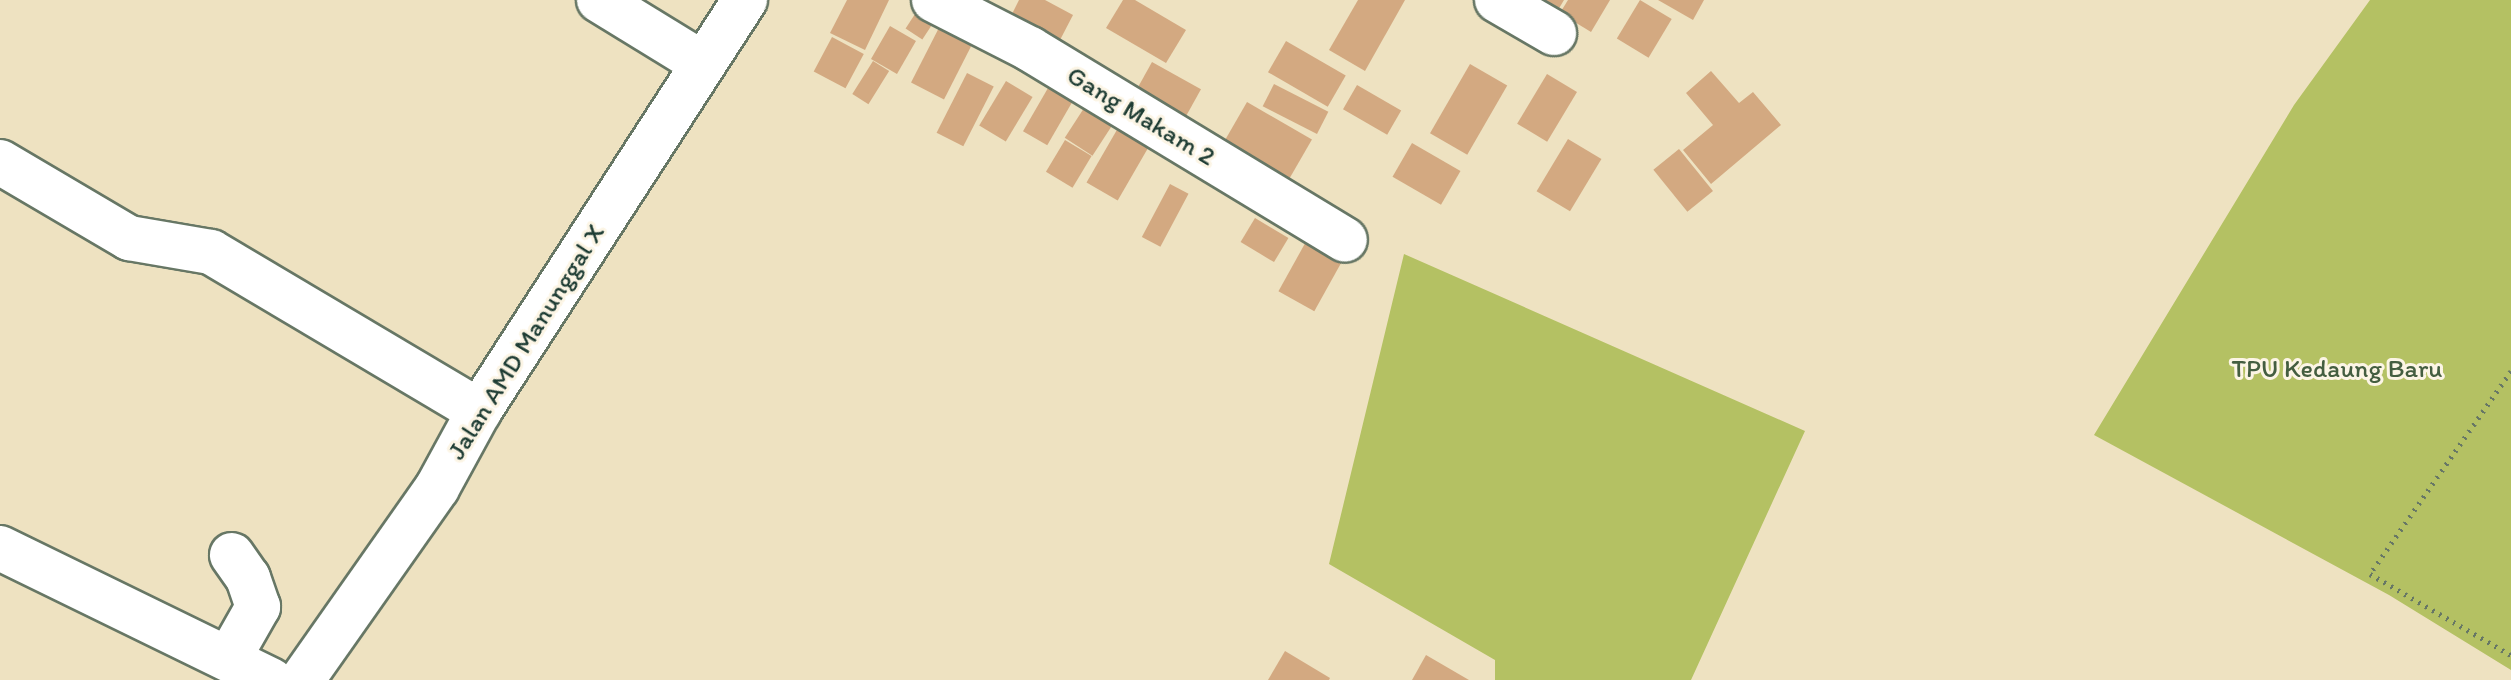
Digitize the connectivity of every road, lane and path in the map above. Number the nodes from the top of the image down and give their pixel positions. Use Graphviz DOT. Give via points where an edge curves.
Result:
graph roads {
  1 [pos="599,0"];
  2 [pos="745,0"];
  3 [pos="934,0"];
  4 [pos="1497,0"];
  5 [pos="1554,33"];
  6 [pos="702,63"];
  7 [pos="0,162"];
  8 [pos="1345,240"];
  9 [pos="2511,371"];
  10 [pos="479,411"];
  11 [pos="0,548"];
  12 [pos="232,555"];
  13 [pos="2511,655"];
  14 [pos="229,658"];
  15 [pos="271,680"];
  16 [pos="302,680"];
  1 -- 6 [label="street"];
  2 -- 6 [label="street, Jalan AMD Manunggal X"];
  3 -- 8 [label="street, Gang Makam 2" via="1030,49"];
  4 -- 5 [label="street"];
  6 -- 10 [label="street, Jalan AMD Manunggal X"];
  7 -- 10 [label="street" via="129,238 211,252"];
  9 -- 13 [label="path" via="2370,574"];
  10 -- 16 [label="street, Jalan AMD Manunggal X" via="437,488"];
  11 -- 14 [label="street"];
  12 -- 14 [label="street" via="248,578 258,607"];
  14 -- 15 [label="street"];
}
